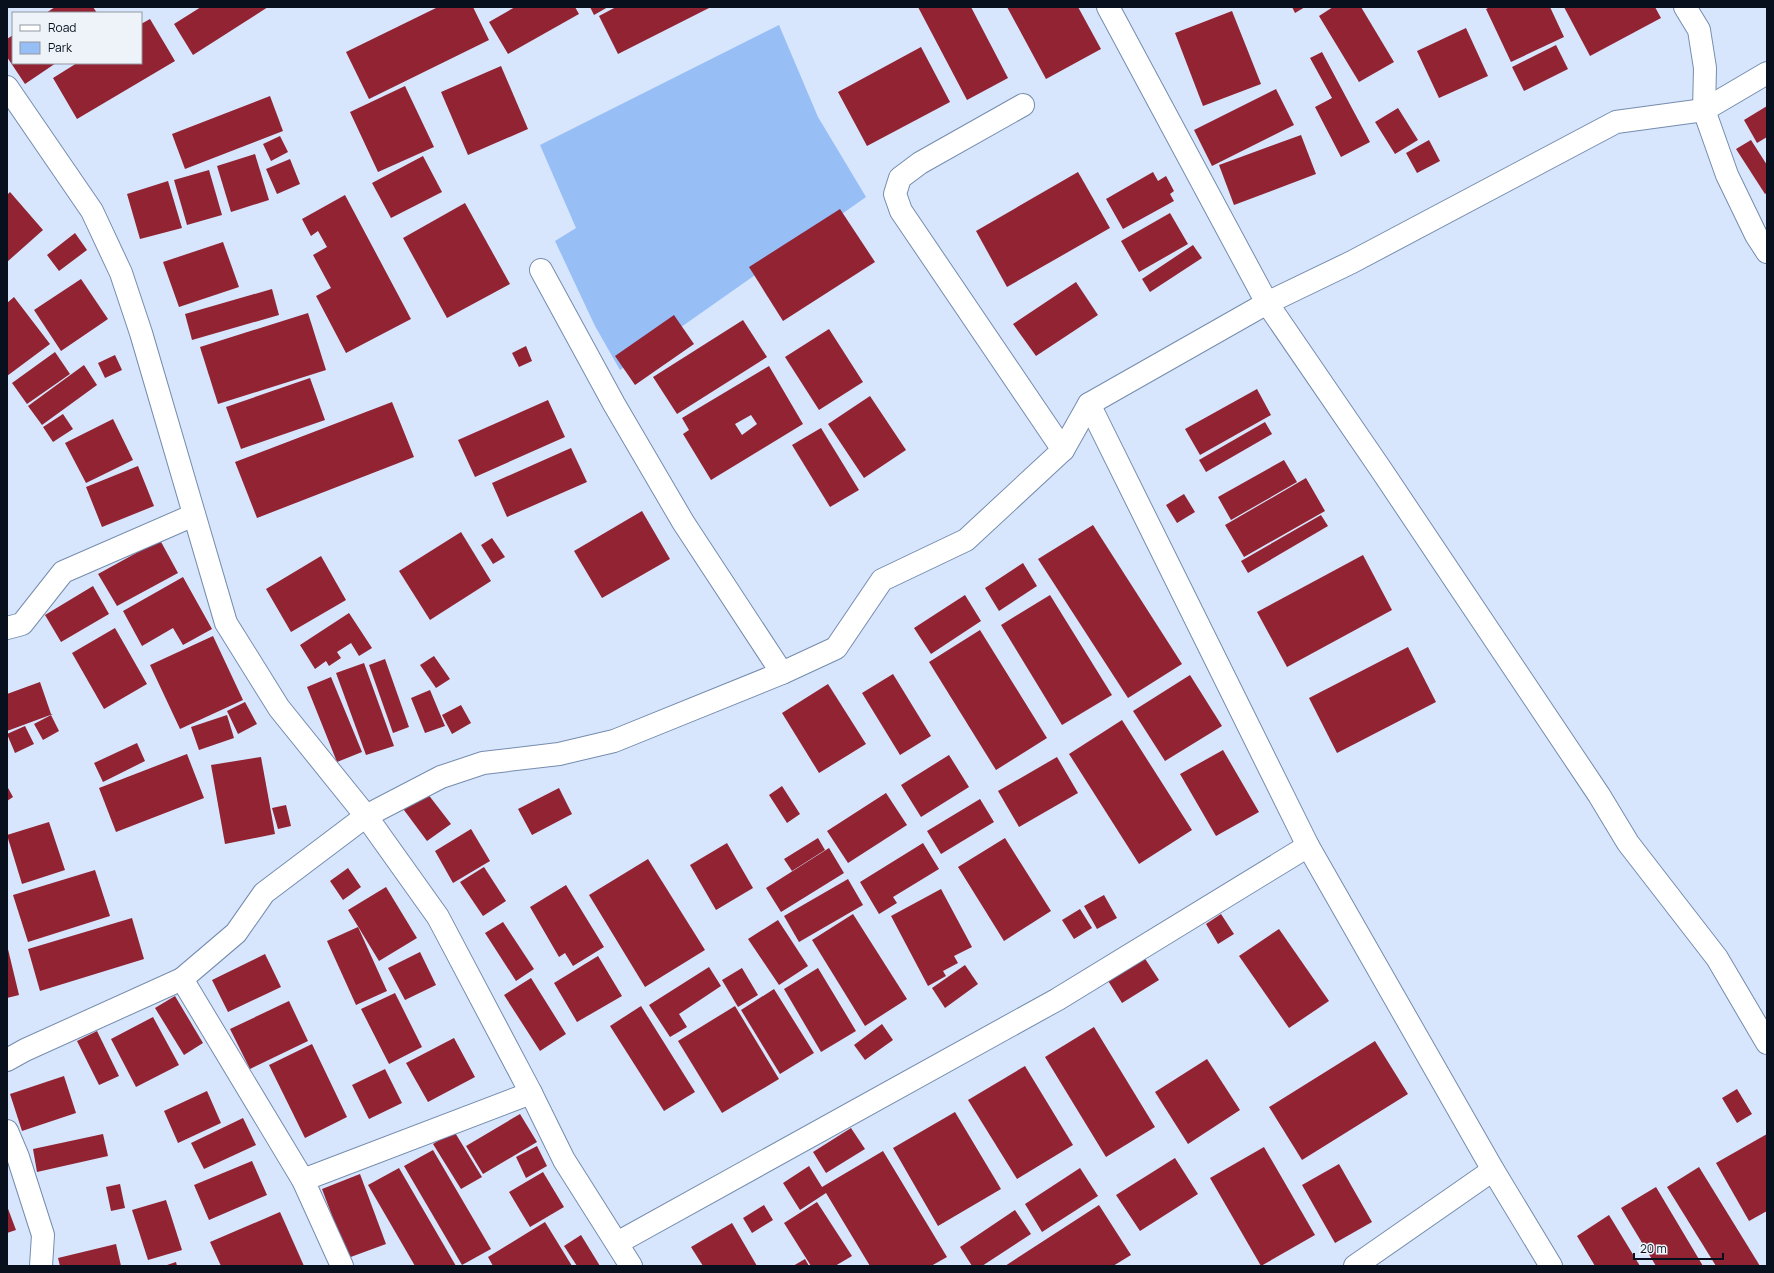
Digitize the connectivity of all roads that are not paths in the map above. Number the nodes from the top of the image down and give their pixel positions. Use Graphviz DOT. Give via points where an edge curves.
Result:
graph roads {
  1 [pos="1108,7"];
  2 [pos="1685,7"];
  3 [pos="1767,72"];
  4 [pos="9,93"];
  5 [pos="1024,105"];
  6 [pos="1704,110"];
  7 [pos="1767,252"];
  8 [pos="541,270"];
  9 [pos="1267,303"];
  10 [pos="1088,404"];
  11 [pos="1063,450"];
  12 [pos="194,515"];
  13 [pos="7,628"];
  14 [pos="782,673"];
  15 [pos="366,816"];
  16 [pos="1308,846"];
  17 [pos="182,979"];
  18 [pos="1767,1043"];
  19 [pos="7,1060"];
  20 [pos="531,1093"];
  21 [pos="7,1131"];
  22 [pos="1493,1170"];
  23 [pos="303,1180"];
  24 [pos="618,1243"];
  25 [pos="41,1266"];
  26 [pos="342,1266"];
  27 [pos="631,1266"];
  28 [pos="1354,1266"];
  29 [pos="1551,1266"];
  1 -- 9 [label="street"];
  2 -- 6 [label="street" via="1698,30 1705,68"];
  3 -- 6 [label="street"];
  4 -- 12 [label="street" via="92,211 121,273"];
  5 -- 11 [label="street" via="920,163 900,178 895,194 901,211"];
  6 -- 7 [label="street" via="1727,175"];
  6 -- 9 [label="street" via="1616,122 1352,262"];
  8 -- 14 [label="street" via="614,404 680,515"];
  9 -- 10 [label="street"];
  9 -- 18 [label="street" via="1628,843 1717,958"];
  10 -- 11 [label="street"];
  10 -- 16 [label="street"];
  11 -- 14 [label="street" via="966,540 882,580 836,648"];
  12 -- 13 [label="street" via="63,572 22,624"];
  12 -- 15 [label="street" via="226,623 279,708"];
  14 -- 15 [label="street" via="614,741 559,754 483,763 441,777"];
  15 -- 17 [label="street" via="264,893 236,933"];
  15 -- 20 [label="street" via="438,917"];
  16 -- 22 [label="street"];
  16 -- 24 [label="street" via="1058,999"];
  17 -- 19 [label="street"];
  17 -- 23 [label="street"];
  20 -- 23 [label="street"];
  20 -- 24 [label="street" via="564,1160"];
  21 -- 25 [label="street" via="43,1235"];
  22 -- 28 [label="street"];
  22 -- 29 [label="street"];
  23 -- 26 [label="street"];
  24 -- 27 [label="street"];
}
